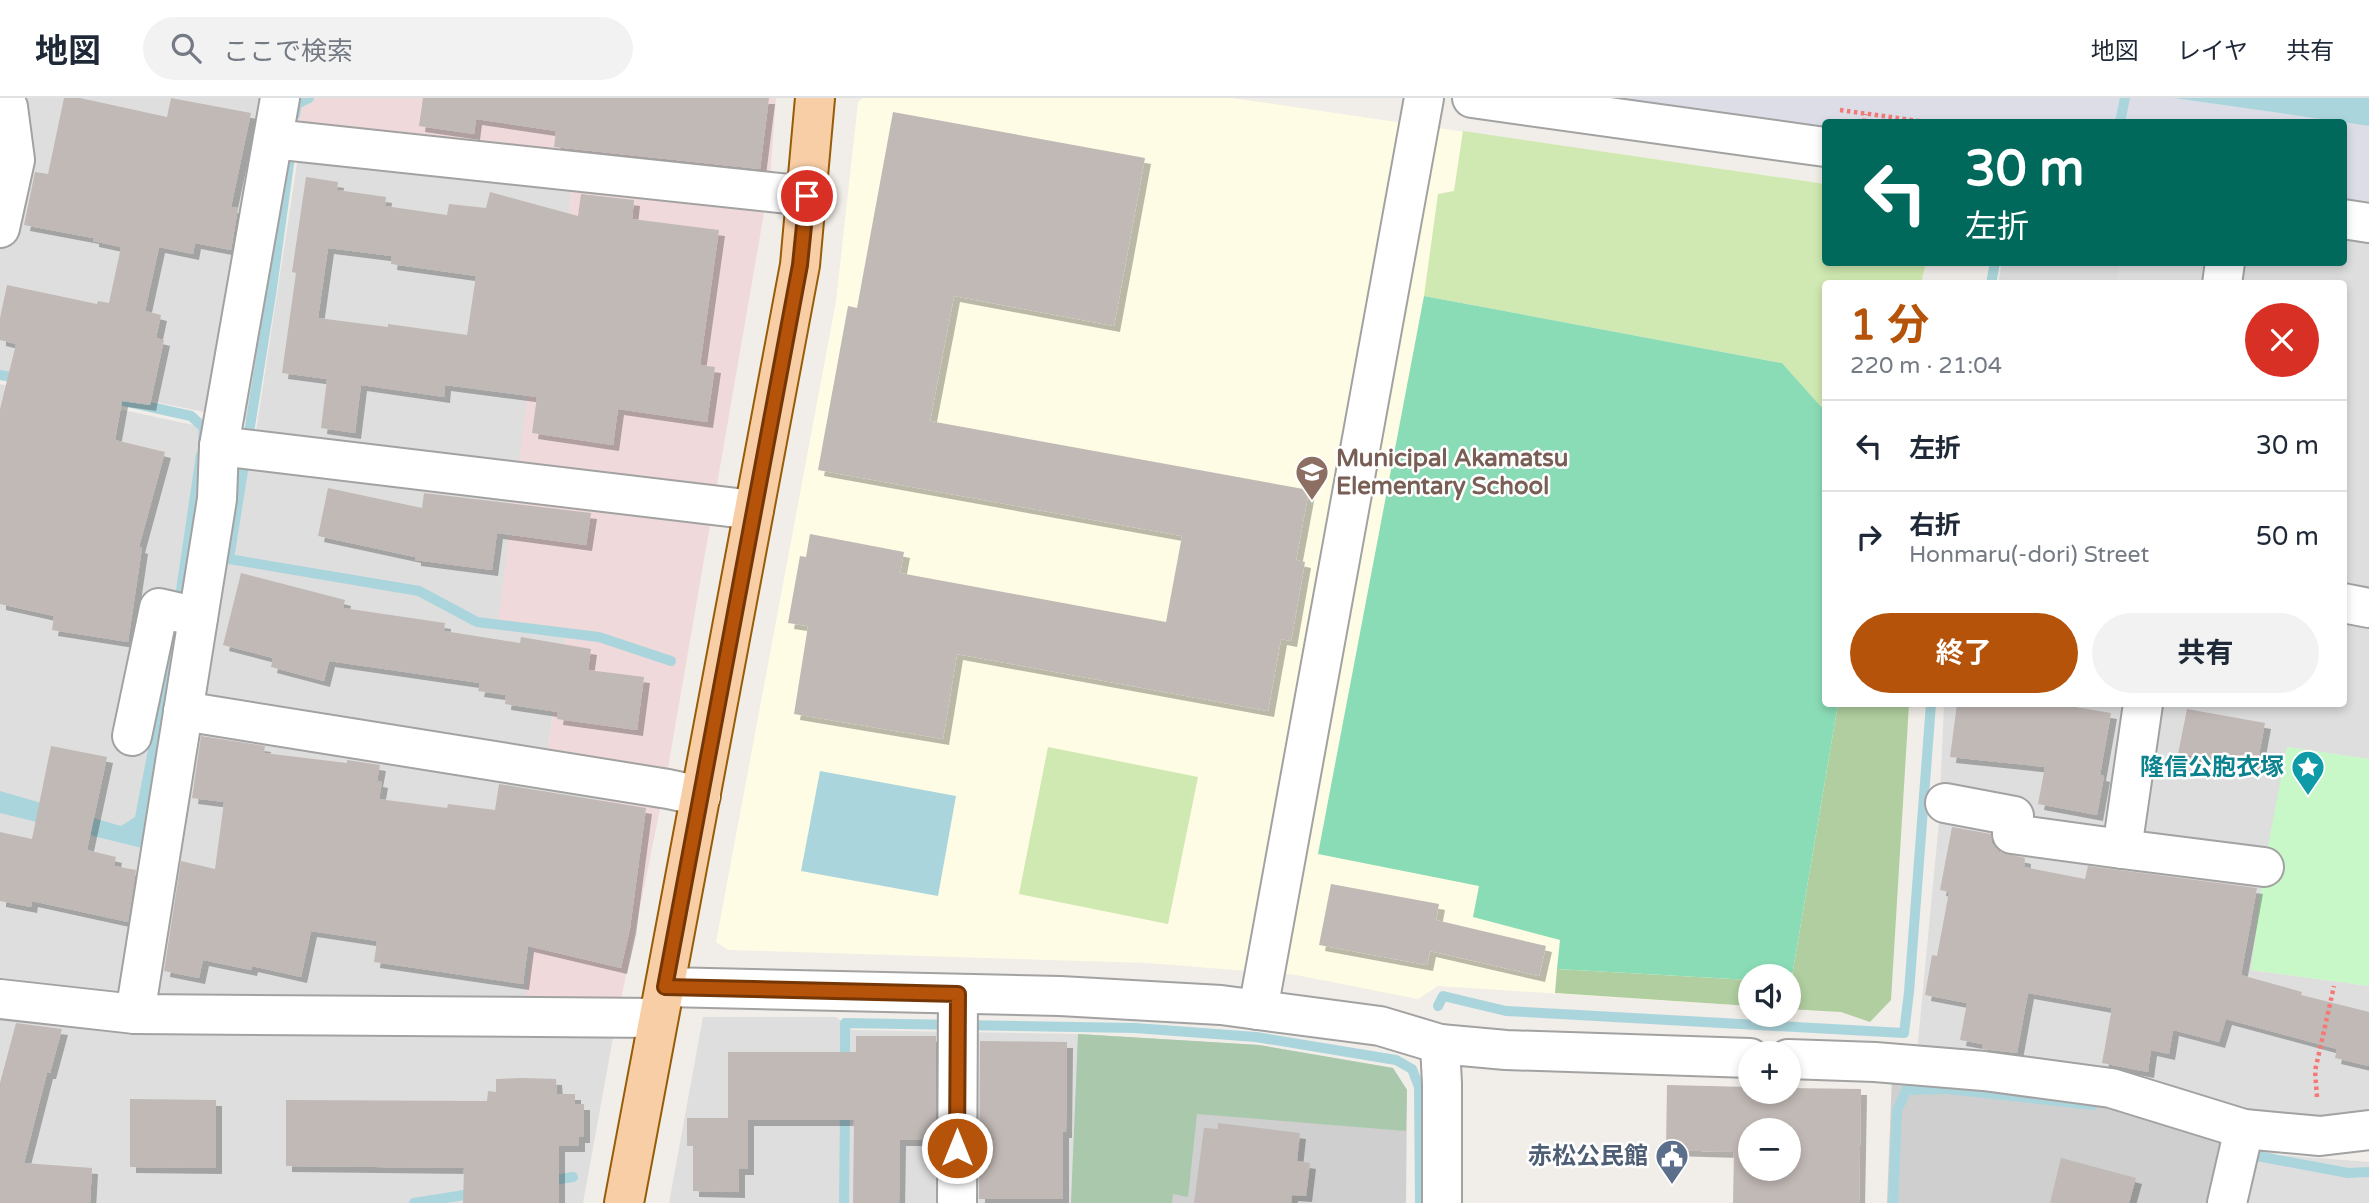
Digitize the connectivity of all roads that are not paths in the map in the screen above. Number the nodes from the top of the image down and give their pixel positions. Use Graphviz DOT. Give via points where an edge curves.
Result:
graph roads {
  1 [pos="1,98"];
  2 [pos="280,98"];
  3 [pos="816,98"];
  4 [pos="1424,98"];
  5 [pos="1472,98"];
  6 [pos="289,141"];
  7 [pos="1822,147"];
  8 [pos="807,196"];
  9 [pos="2347,220"];
  10 [pos="2369,223"];
  11 [pos="0,228"];
  12 [pos="236,449"];
  13 [pos="754,510"];
  14 [pos="2347,604"];
  15 [pos="2369,608"];
  16 [pos="198,617"];
  17 [pos="2143,707"];
  18 [pos="183,711"];
  19 [pos="132,736"];
  20 [pos="701,796"];
  21 [pos="1945,803"];
  22 [pos="2122,849"];
  23 [pos="2264,867"];
  24 [pos="0,999"];
  25 [pos="662,1002"];
  26 [pos="1258,1010"];
  27 [pos="135,1014"];
  28 [pos="958,1015"];
  29 [pos="1440,1044"];
  30 [pos="1738,1058"];
  31 [pos="1801,1060"];
  32 [pos="2369,1130"];
  33 [pos="2241,1142"];
  34 [pos="624,1203"];
  35 [pos="957,1203"];
  36 [pos="1442,1203"];
  37 [pos="2227,1203"];
  1 -- 11 [label="street" via="8,107 15,160"];
  2 -- 6 [label="street"];
  3 -- 8 [label="main road"];
  4 -- 26 [label="street"];
  5 -- 7 [label="street"];
  6 -- 8 [label="street"];
  6 -- 12 [label="street"];
  8 -- 13 [label="main road" via="800,265"];
  9 -- 10 [label="street"];
  12 -- 13 [label="street"];
  12 -- 16 [label="street" via="217,499"];
  13 -- 20 [label="main road"];
  14 -- 15 [label="street"];
  16 -- 18 [label="street"];
  16 -- 19 [label="street" via="159,608"];
  17 -- 22 [label="street"];
  18 -- 20 [label="street"];
  18 -- 27 [label="street"];
  20 -- 25 [label="main road"];
  21 -- 22 [label="street" via="2014,816 2011,834"];
  22 -- 23 [label="street"];
  24 -- 27 [label="street"];
  25 -- 27 [label="street"];
  25 -- 28 [label="street"];
  25 -- 34 [label="main road"];
  26 -- 28 [label="street" via="1060,996"];
  26 -- 29 [label="street" via="1381,1027"];
  28 -- 35 [label="street"];
  29 -- 30 [label="street"];
  29 -- 36 [label="street"];
  31 -- 33 [label="street" via="1984,1071 2110,1088"];
  32 -- 33 [label="street"];
  33 -- 37 [label="street"];
}
